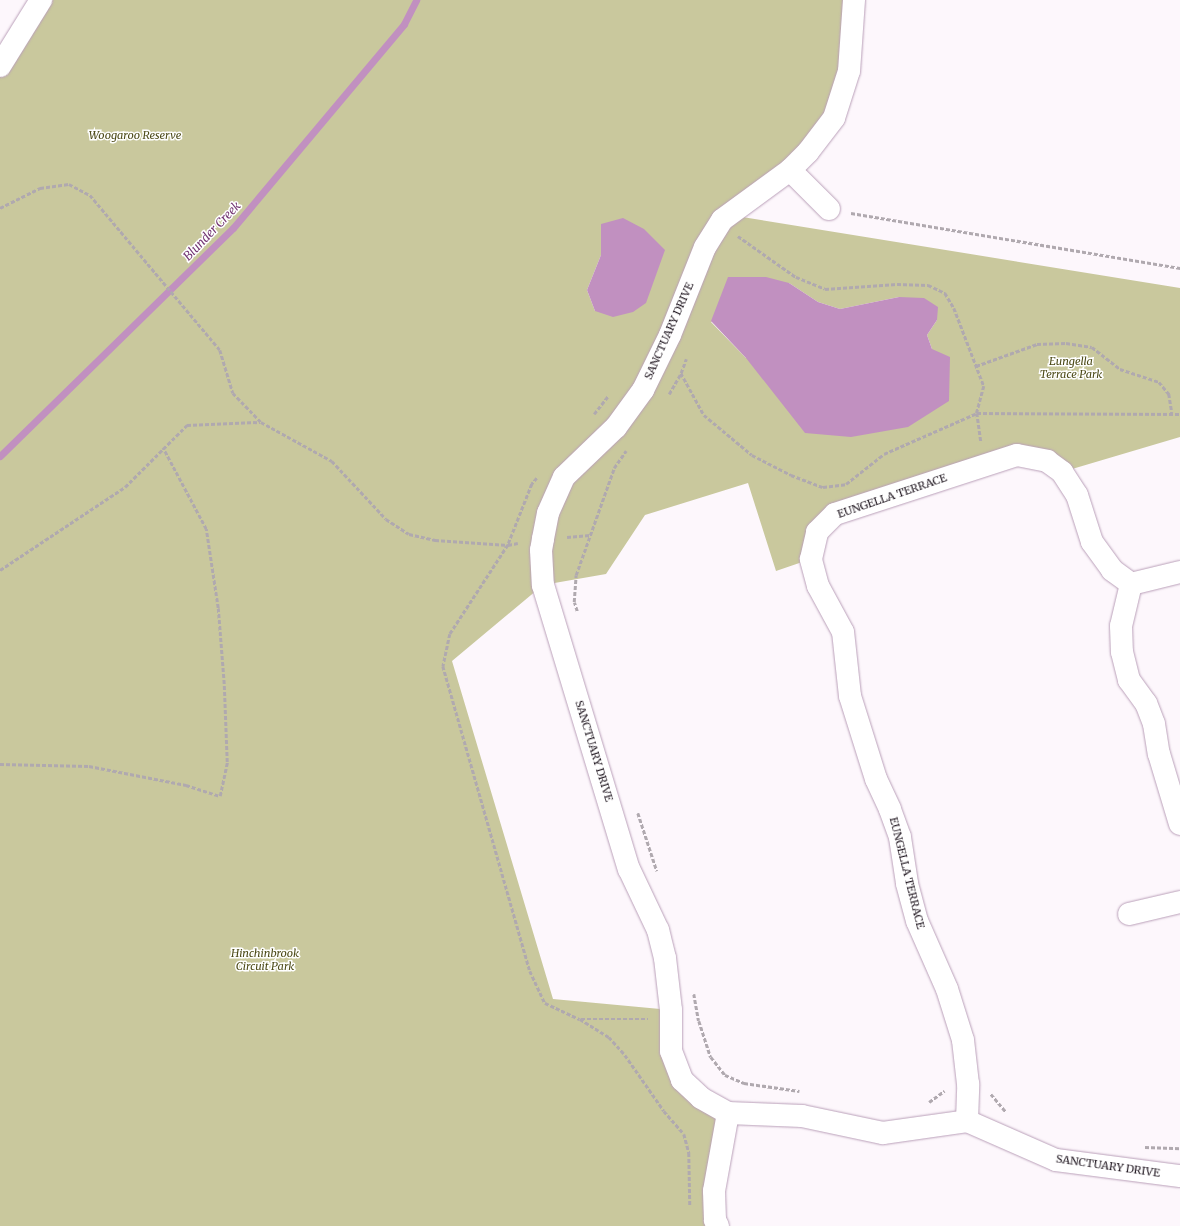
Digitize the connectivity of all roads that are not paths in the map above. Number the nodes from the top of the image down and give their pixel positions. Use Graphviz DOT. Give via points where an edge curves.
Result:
graph roads {
  1 [pos="41,0"];
  2 [pos="854,0"];
  3 [pos="0,66"];
  4 [pos="790,170"];
  5 [pos="829,209"];
  6 [pos="1180,572"];
  7 [pos="1131,584"];
  8 [pos="1180,824"];
  9 [pos="1180,902"];
  10 [pos="1129,914"];
  11 [pos="728,1113"];
  12 [pos="967,1121"];
  13 [pos="1180,1176"];
  14 [pos="718,1226"];
  1 -- 3 [label="street"];
  2 -- 4 [label="street, SANCTUARY DRIVE" via="849,71 834,118 808,152"];
  4 -- 5 [label="street"];
  4 -- 11 [label="street, SANCTUARY DRIVE" via="722,220 705,247 670,335 644,390 616,427 564,477 548,513 541,550 543,585 629,870 658,930 665,958 671,1010 671,1051 682,1080 701,1098"];
  6 -- 7 [label="street"];
  7 -- 8 [label="street" via="1121,626 1122,652 1129,680 1146,703 1154,724 1159,754"];
  7 -- 12 [label="street, EUNGELLA TERRACE" via="1112,570 1092,542 1077,495 1062,472 1046,461 1017,455 835,514 817,532 811,559 818,586 843,632 850,696 876,779 900,837 907,883 917,921 947,989 963,1040 968,1084"];
  9 -- 10 [label="street"];
  11 -- 12 [label="street, SANCTUARY DRIVE" via="802,1116 883,1133"];
  11 -- 14 [label="street" via="714,1191 715,1220"];
  12 -- 13 [label="street, SANCTUARY DRIVE" via="1056,1160"];
}
